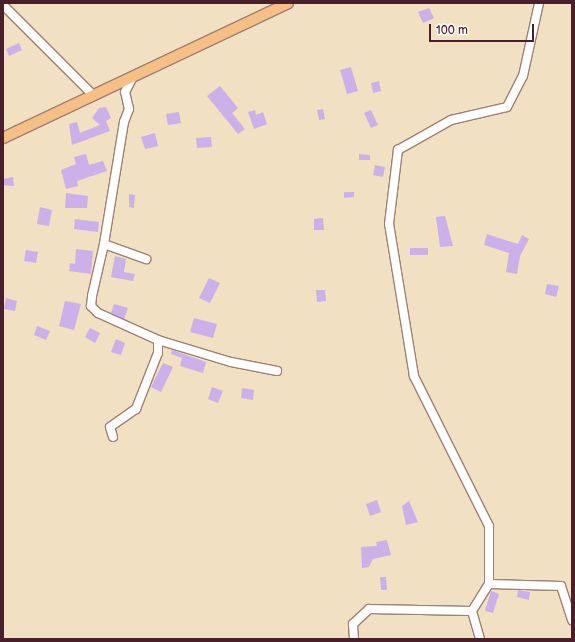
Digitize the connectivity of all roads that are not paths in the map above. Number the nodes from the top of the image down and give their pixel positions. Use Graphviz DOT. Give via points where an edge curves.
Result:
graph roads {
  1 [pos="288,3"];
  2 [pos="539,3"];
  3 [pos="3,5"];
  4 [pos="133,78"];
  5 [pos="93,95"];
  6 [pos="3,138"];
  7 [pos="104,244"];
  8 [pos="146,259"];
  9 [pos="158,340"];
  10 [pos="277,371"];
  11 [pos="112,437"];
  12 [pos="489,584"];
  13 [pos="472,611"];
  14 [pos="572,620"];
  15 [pos="354,639"];
  16 [pos="480,639"];
  1 -- 4 [label="main road"];
  2 -- 12 [label="street" via="523,76 507,107 451,120 398,150 389,224 414,376 489,526"];
  3 -- 5 [label="street"];
  4 -- 5 [label="main road"];
  4 -- 7 [label="street" via="125,92 129,109 124,122"];
  5 -- 6 [label="main road"];
  7 -- 8 [label="street"];
  7 -- 9 [label="street" via="92,306 108,319"];
  9 -- 10 [label="street" via="231,362"];
  9 -- 11 [label="street" via="158,353 136,409 110,427"];
  12 -- 13 [label="street"];
  12 -- 14 [label="street" via="561,586"];
  13 -- 15 [label="street" via="369,609 353,624"];
  13 -- 16 [label="street"];
}
